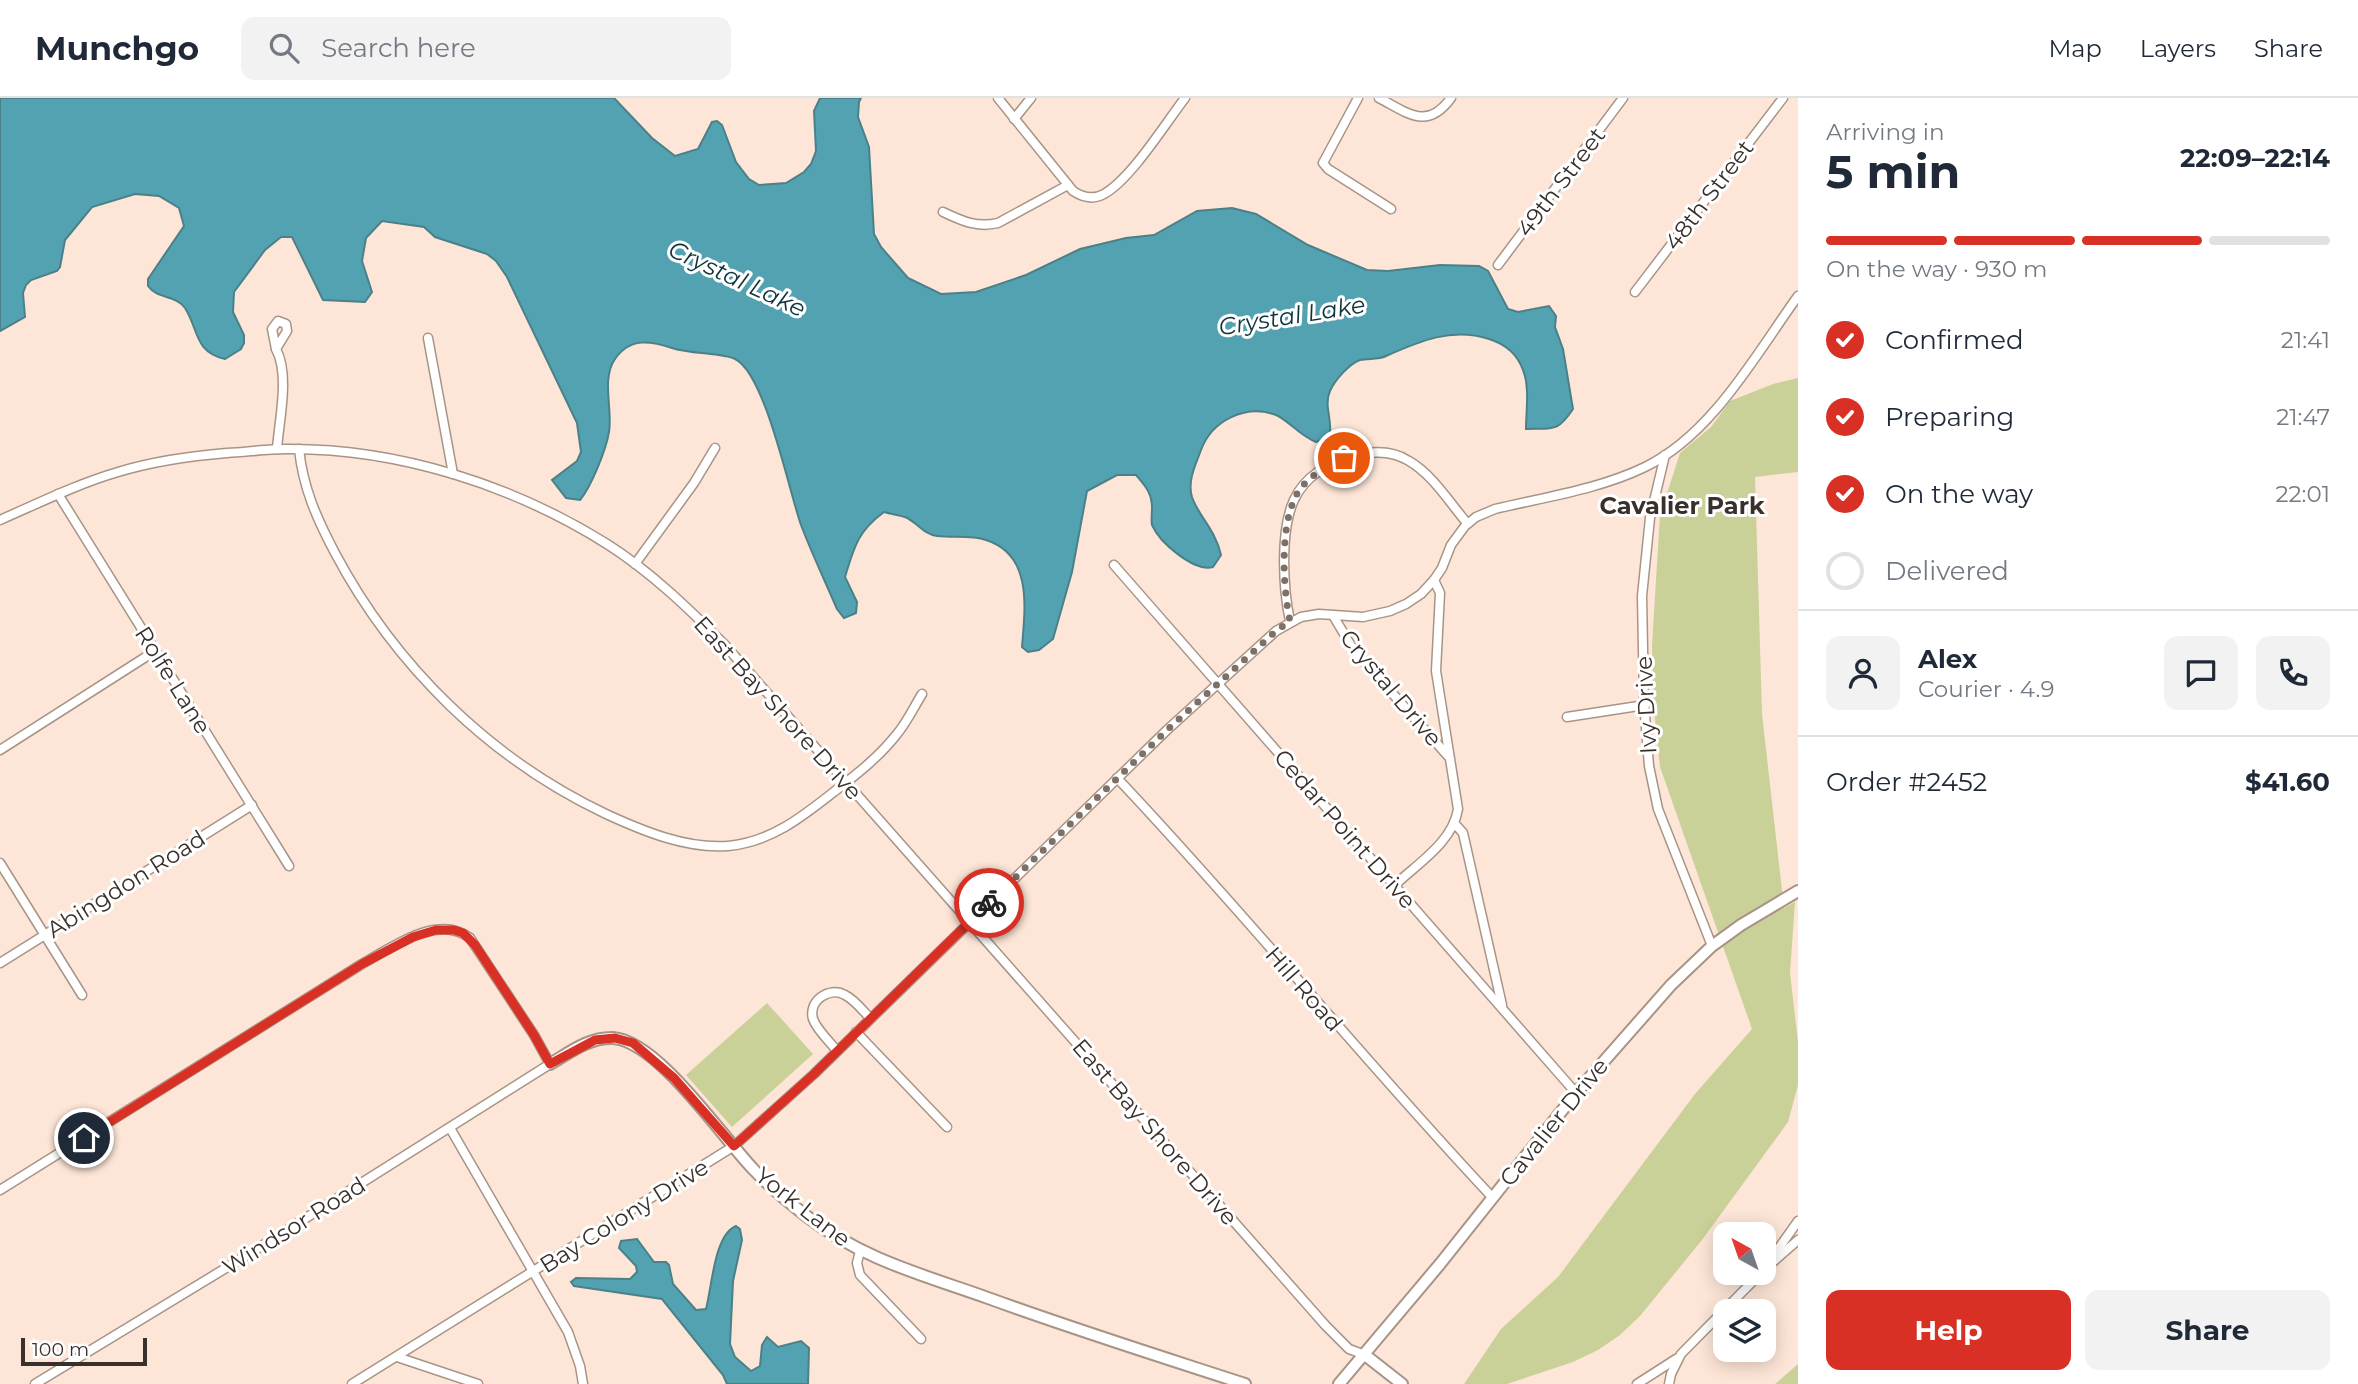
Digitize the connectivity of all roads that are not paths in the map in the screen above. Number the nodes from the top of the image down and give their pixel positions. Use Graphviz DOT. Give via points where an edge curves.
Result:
graph roads {
  1 [pos="998,98"];
  2 [pos="1031,98"];
  3 [pos="1185,98"];
  4 [pos="1358,98"];
  5 [pos="1379,98"];
  6 [pos="1451,98"];
  7 [pos="1623,98"];
  8 [pos="1783,98"];
  9 [pos="1014,119"];
  10 [pos="1068,185"];
  11 [pos="1391,209"];
  12 [pos="943,212"];
  13 [pos="1498,265"];
  14 [pos="1635,292"];
  15 [pos="1796,302"];
  16 [pos="428,338"];
  17 [pos="276,349"];
  18 [pos="715,448"];
  19 [pos="277,449"];
  20 [pos="299,449"];
  21 [pos="1666,454"];
  22 [pos="453,474"];
  23 [pos="58,494"];
  24 [pos="0,520"];
  25 [pos="1467,523"];
  26 [pos="635,564"];
  27 [pos="1114,565"];
  28 [pos="1434,580"];
  29 [pos="1334,617"];
  30 [pos="1290,621"];
  31 [pos="155,651"];
  32 [pos="1218,684"];
  33 [pos="922,694"];
  34 [pos="1644,705"];
  35 [pos="1566,717"];
  36 [pos="0,750"];
  37 [pos="1450,758"];
  38 [pos="1117,778"];
  39 [pos="845,783"];
  40 [pos="251,805"];
  41 [pos="1455,824"];
  42 [pos="0,863"];
  43 [pos="289,866"];
  44 [pos="1395,885"];
  45 [pos="1798,891"];
  46 [pos="969,923"];
  47 [pos="45,935"];
  48 [pos="1712,946"];
  49 [pos="0,963"];
  50 [pos="82,995"];
  51 [pos="1503,1009"];
  52 [pos="870,1018"];
  53 [pos="856,1032"];
  54 [pos="837,1051"];
  55 [pos="550,1064"];
  56 [pos="1576,1093"];
  57 [pos="947,1127"];
  58 [pos="450,1128"];
  59 [pos="734,1146"];
  60 [pos="0,1190"];
  61 [pos="1493,1198"];
  62 [pos="1798,1221"];
  63 [pos="1798,1240"];
  64 [pos="860,1251"];
  65 [pos="1776,1252"];
  66 [pos="1776,1260"];
  67 [pos="533,1272"];
  68 [pos="1749,1285"];
  69 [pos="921,1339"];
  70 [pos="1365,1355"];
  71 [pos="397,1357"];
  72 [pos="1679,1358"];
  73 [pos="35,1384"];
  74 [pos="352,1384"];
  75 [pos="478,1384"];
  76 [pos="583,1384"];
  77 [pos="1245,1384"];
  78 [pos="1339,1384"];
  79 [pos="1402,1384"];
  80 [pos="1637,1384"];
  81 [pos="1669,1384"];
  1 -- 9 [label="street"];
  2 -- 9 [label="street"];
  3 -- 10 [label="street" via="1133,166 1105,194 1086,197"];
  4 -- 11 [label="street" via="1323,163"];
  5 -- 6 [label="street" via="1423,117 1438,113"];
  7 -- 13 [label="street, 49th Street"];
  8 -- 14 [label="street, 48th Street"];
  9 -- 10 [label="street"];
  10 -- 12 [label="street" via="989,225 969,223"];
  15 -- 21 [label="street" via="1709,416"];
  16 -- 22 [label="street"];
  17 -- 19 [label="street" via="284,377"];
  18 -- 26 [label="street"];
  19 -- 20 [label="street, East Bay Shore Drive"];
  19 -- 23 [label="street, East Bay Shore Drive" via="141,466"];
  20 -- 22 [label="street, East Bay Shore Drive" via="407,461"];
  20 -- 39 [label="street" via="314,512 346,575 384,632 449,705 532,772 621,821 675,840 715,846 769,836"];
  21 -- 25 [label="street" via="1632,473 1495,509"];
  21 -- 34 [label="street, Ivy Drive" via="1650,518 1642,596"];
  22 -- 26 [label="street, East Bay Shore Drive" via="535,506"];
  23 -- 24 [label="street, East Bay Shore Drive"];
  23 -- 31 [label="street, Rolfe Lane"];
  25 -- 28 [label="street"];
  25 -- 30 [label="street" via="1408,460 1374,452 1332,463 1311,478 1294,500 1286,539"];
  26 -- 39 [label="street, East Bay Shore Drive" via="724,644"];
  27 -- 32 [label="street, Cedar Point Drive"];
  28 -- 29 [label="street" via="1415,599 1390,611"];
  28 -- 37 [label="street" via="1440,593 1436,671"];
  29 -- 30 [label="street" via="1312,615"];
  29 -- 37 [label="street, Crystal Drive" via="1353,649"];
  30 -- 32 [label="street, Bay Colony Drive"];
  31 -- 36 [label="street"];
  31 -- 40 [label="street, Rolfe Lane"];
  32 -- 38 [label="street, Bay Colony Drive"];
  32 -- 44 [label="street, Cedar Point Drive"];
  33 -- 39 [label="street" via="898,733"];
  34 -- 35 [label="street"];
  34 -- 48 [label="street, Ivy Drive" via="1658,809"];
  37 -- 41 [label="street" via="1458,800"];
  38 -- 46 [label="street, Bay Colony Drive"];
  38 -- 61 [label="street, Hill Road"];
  39 -- 46 [label="street, East Bay Shore Drive"];
  40 -- 43 [label="street, Rolfe Lane"];
  40 -- 47 [label="street, Abingdon Road"];
  41 -- 44 [label="street"];
  41 -- 51 [label="street" via="1463,833 1469,855"];
  42 -- 47 [label="street"];
  44 -- 51 [label="street, Cedar Point Drive"];
  45 -- 48 [label="street, Cavalier Drive"];
  46 -- 52 [label="street, Bay Colony Drive"];
  46 -- 70 [label="street, East Bay Shore Drive" via="1326,1326 1349,1349"];
  47 -- 49 [label="street, Abingdon Road"];
  47 -- 50 [label="street"];
  48 -- 56 [label="street, Cavalier Drive" via="1671,985"];
  51 -- 56 [label="street, Cedar Point Drive"];
  52 -- 53 [label="street, Bay Colony Drive"];
  52 -- 54 [label="street" via="842,993 818,999 815,1023"];
  53 -- 54 [label="street, Bay Colony Drive"];
  53 -- 57 [label="street"];
  54 -- 59 [label="street, Bay Colony Drive"];
  55 -- 58 [label="street, Windsor Road"];
  55 -- 59 [label="street, York Lane" via="595,1040 615,1038 633,1043 674,1078"];
  55 -- 60 [label="street" via="475,945 463,933 449,929 425,932 352,970"];
  56 -- 61 [label="street, Cavalier Drive"];
  58 -- 67 [label="street"];
  58 -- 73 [label="street, Windsor Road"];
  59 -- 64 [label="street, York Lane" via="781,1195"];
  59 -- 67 [label="street, Bay Colony Drive"];
  61 -- 70 [label="street, Cavalier Drive"];
  62 -- 65 [label="street"];
  63 -- 66 [label="street"];
  64 -- 69 [label="street" via="860,1275"];
  64 -- 77 [label="street, York Lane" via="939,1282"];
  67 -- 71 [label="street, Bay Colony Drive"];
  67 -- 76 [label="street" via="568,1332"];
  68 -- 72 [label="street"];
  70 -- 78 [label="street, Cavalier Drive"];
  70 -- 79 [label="street"];
  71 -- 74 [label="street, Bay Colony Drive"];
  71 -- 75 [label="street"];
  72 -- 80 [label="street"];
  72 -- 81 [label="street"];
}
